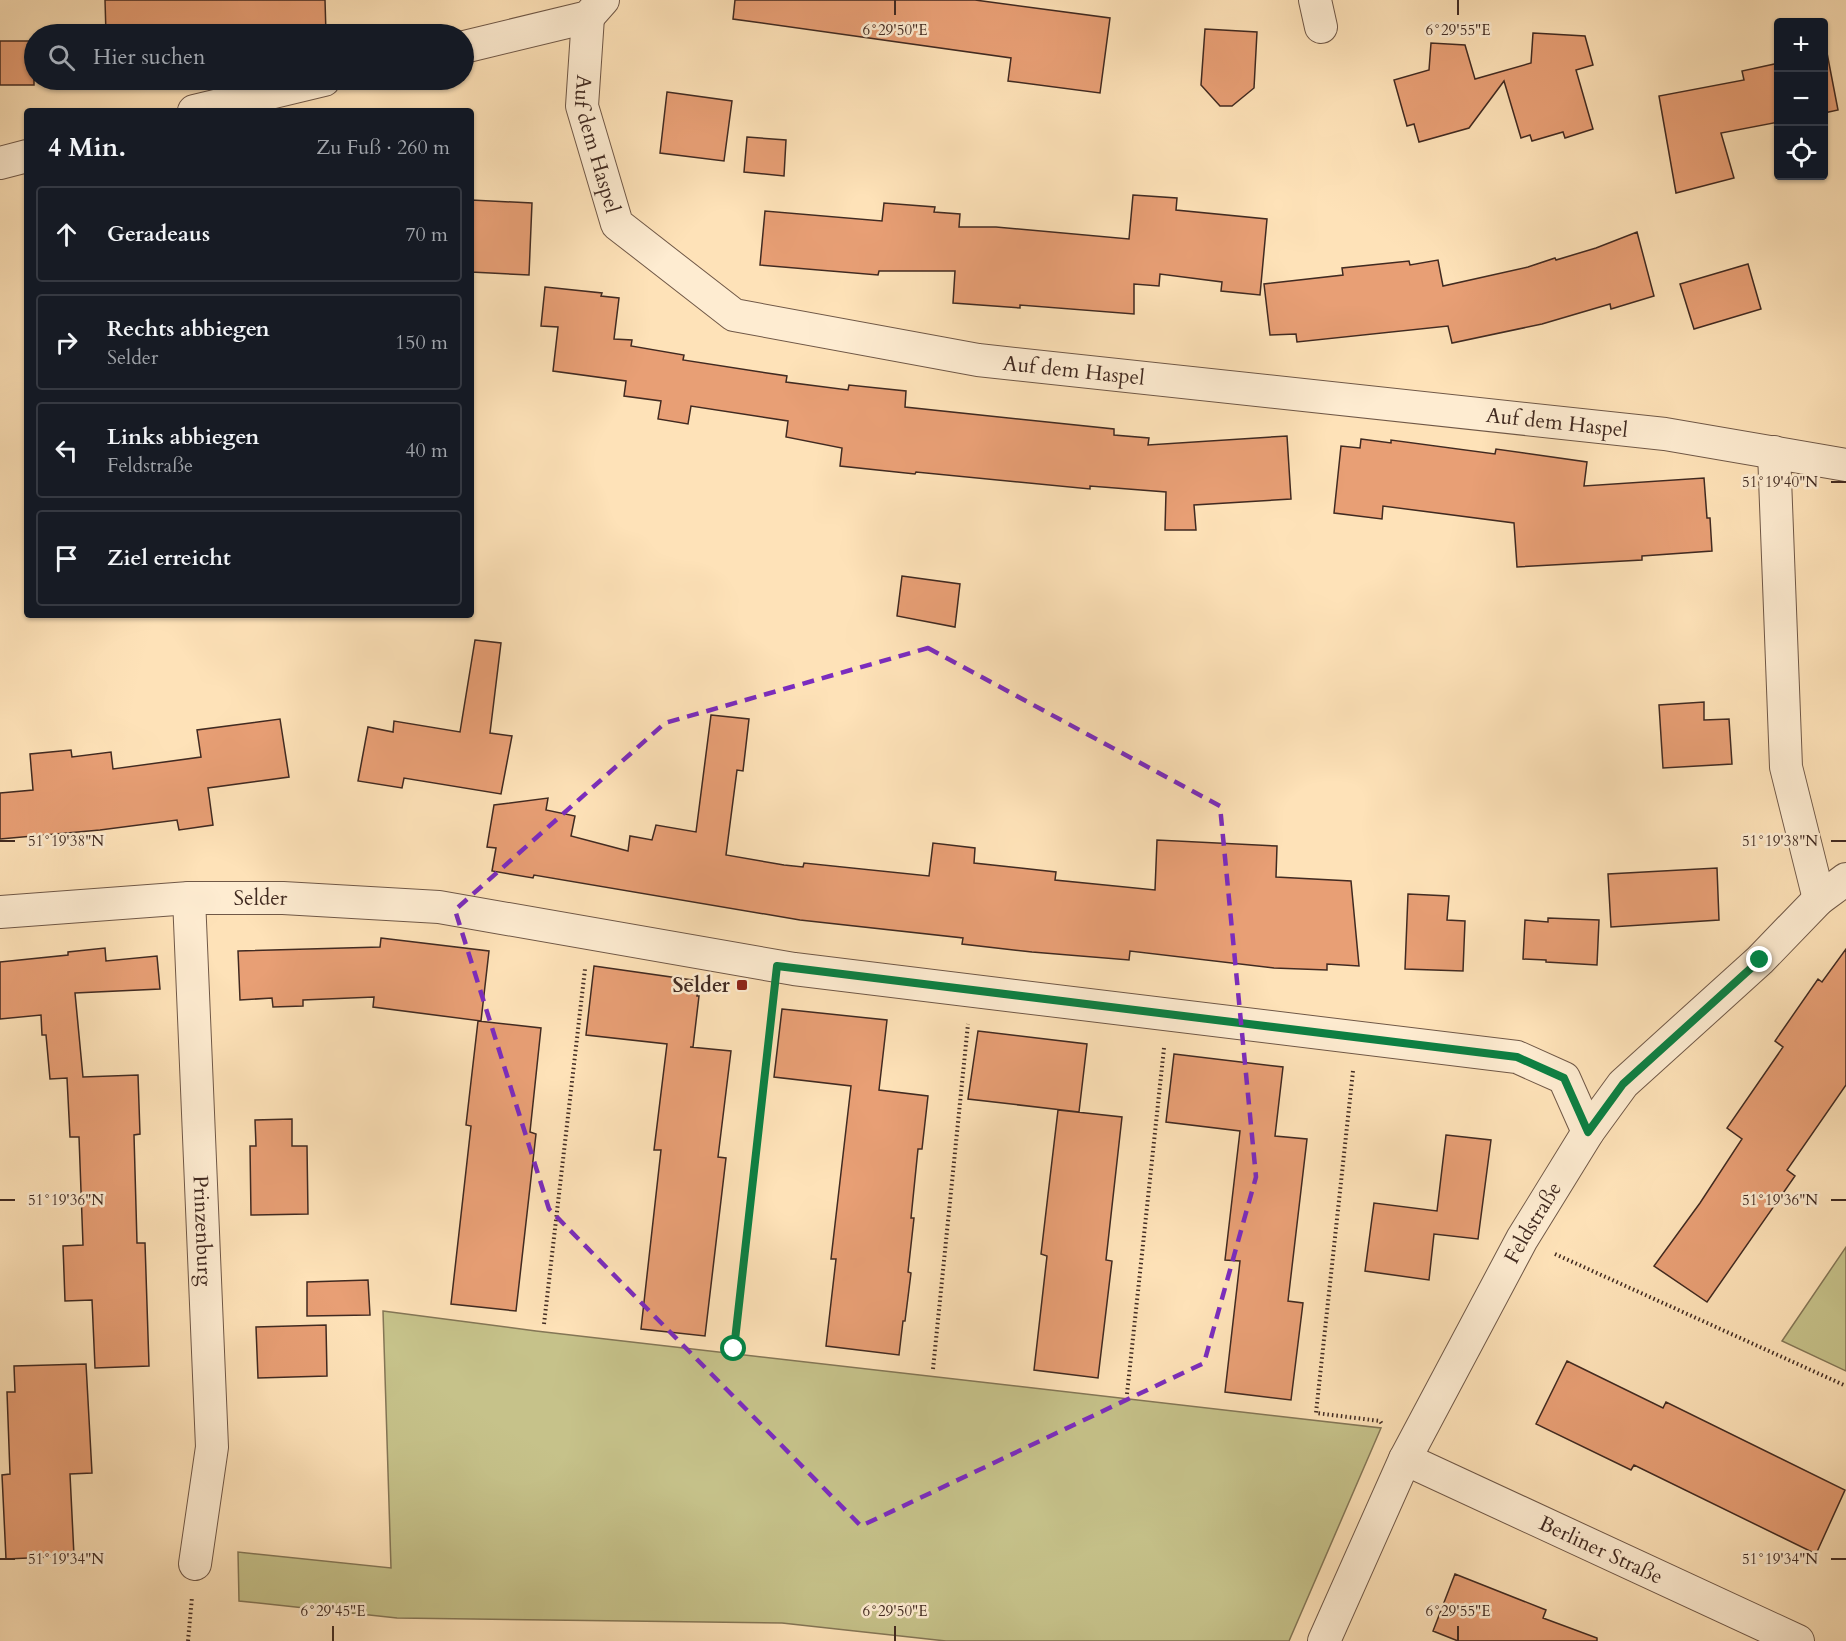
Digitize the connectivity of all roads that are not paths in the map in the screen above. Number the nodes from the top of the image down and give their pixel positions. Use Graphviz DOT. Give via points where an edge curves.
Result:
graph roads {
  1 [pos="596,9"];
  2 [pos="474,44"];
  3 [pos="282,90"];
  4 [pos="207,108"];
  5 [pos="24,157"];
  6 [pos="0,163"];
  7 [pos="1774,452"];
  8 [pos="1846,465"];
  9 [pos="1846,879"];
  10 [pos="189,898"];
  11 [pos="1819,899"];
  12 [pos="0,912"];
  13 [pos="1588,1132"];
  14 [pos="1405,1459"];
  15 [pos="195,1564"];
  16 [pos="1324,1641"];
  17 [pos="1798,1641"];
  1 -- 2 [label="street, Auf dem Haspel"];
  1 -- 7 [label="street, Auf dem Haspel" via="582,106 617,224 734,315 978,360 1665,434"];
  3 -- 4 [label="street"];
  5 -- 6 [label="street"];
  7 -- 8 [label="street, Auf dem Haspel"];
  7 -- 11 [label="street" via="1786,767"];
  9 -- 11 [label="street, Feldstraße"];
  10 -- 12 [label="street, Selder"];
  10 -- 13 [label="street, Selder" via="284,898 439,907 777,966 1517,1057 1564,1078"];
  10 -- 15 [label="street, Prinzenburg" via="212,1447"];
  11 -- 13 [label="street, Feldstraße" via="1760,960 1623,1084"];
  13 -- 14 [label="street, Feldstraße" via="1522,1239"];
  14 -- 16 [label="street, Feldstraße"];
  14 -- 17 [label="street, Berliner Straße"];
}
